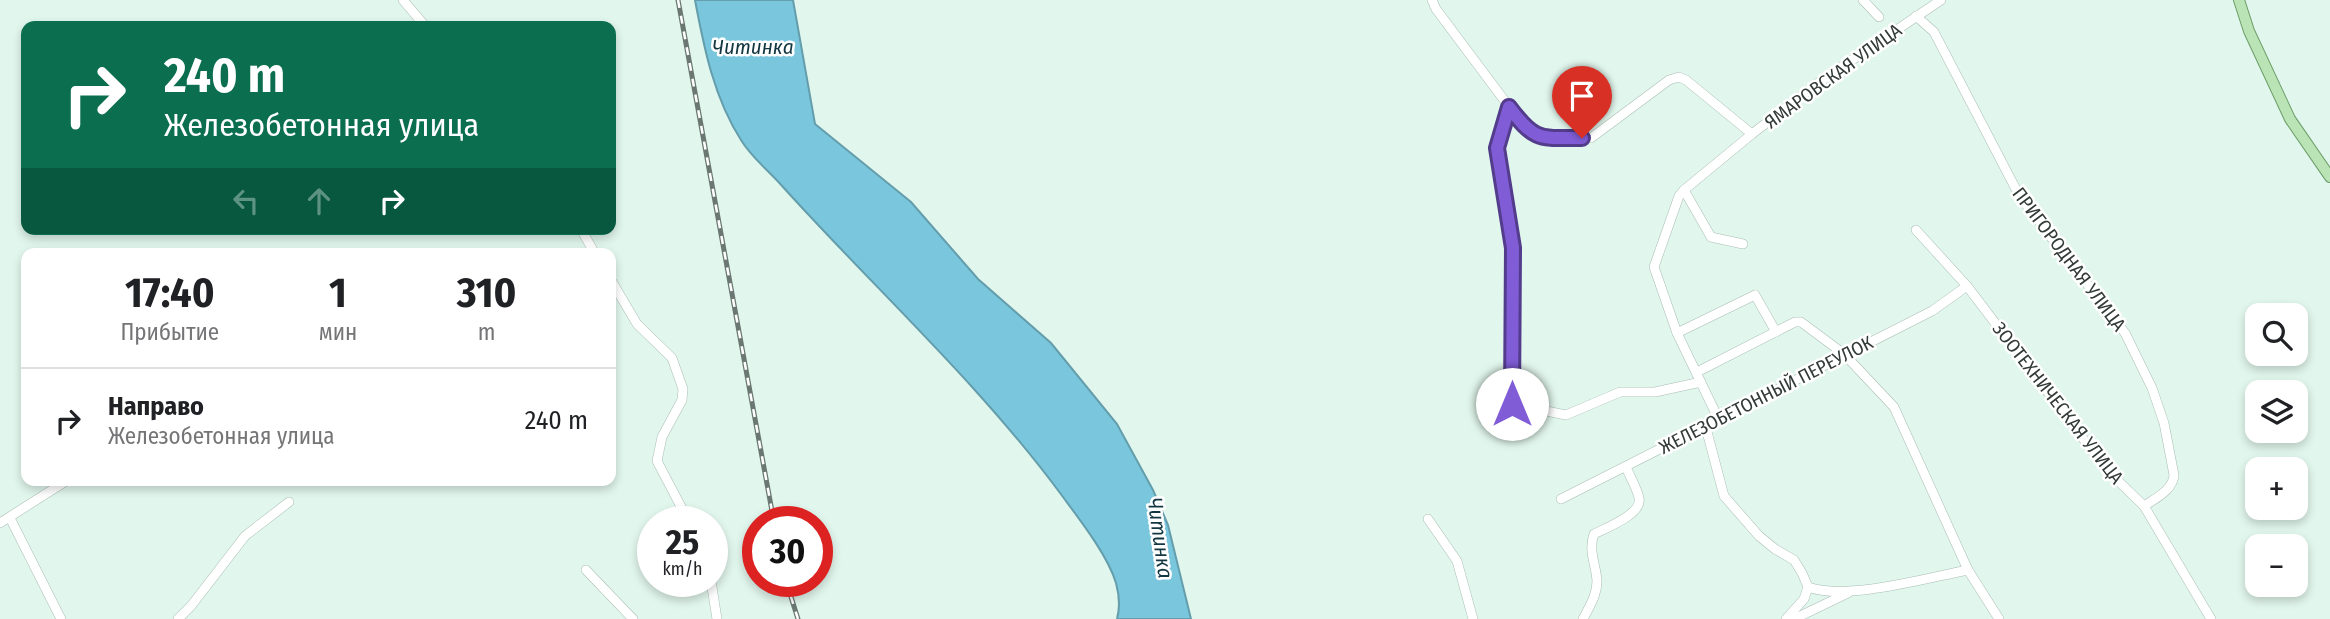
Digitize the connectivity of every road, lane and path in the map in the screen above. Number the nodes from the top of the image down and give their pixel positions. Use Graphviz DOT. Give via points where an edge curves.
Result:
graph roads {
  1 [pos="402,0"];
  2 [pos="1432,0"];
  3 [pos="1863,0"];
  4 [pos="1941,0"];
  5 [pos="2239,0"];
  6 [pos="1916,16"];
  7 [pos="1879,17"];
  8 [pos="421,21"];
  9 [pos="1509,107"];
  10 [pos="1752,134"];
  11 [pos="2330,177"];
  12 [pos="1684,190"];
  13 [pos="1916,230"];
  14 [pos="1743,244"];
  15 [pos="1968,286"];
  16 [pos="616,288"];
  17 [pos="1776,332"];
  18 [pos="1677,333"];
  19 [pos="1844,354"];
  20 [pos="1697,372"];
  21 [pos="1701,382"];
  22 [pos="1719,421"];
  23 [pos="1706,428"];
  24 [pos="1626,467"];
  25 [pos="58,486"];
  26 [pos="1561,499"];
  27 [pos="289,502"];
  28 [pos="681,506"];
  29 [pos="2144,506"];
  30 [pos="10,518"];
  31 [pos="1428,519"];
  32 [pos="0,523"];
  33 [pos="586,570"];
  34 [pos="1968,570"];
  35 [pos="1808,587"];
  36 [pos="1850,592"];
  37 [pos="714,597"];
  38 [pos="61,619"];
  39 [pos="178,619"];
  40 [pos="633,619"];
  41 [pos="717,619"];
  42 [pos="1472,619"];
  43 [pos="1583,619"];
  44 [pos="1786,619"];
  45 [pos="1794,619"];
  46 [pos="1999,619"];
  47 [pos="2211,619"];
  1 -- 8 [label="street"];
  2 -- 9 [label="street"];
  3 -- 7 [label="street"];
  4 -- 6 [label="street, ЯМАРОВСКАЯ УЛИЦА"];
  5 -- 11 [label="main road" via="2290,119"];
  6 -- 10 [label="street, ЯМАРОВСКАЯ УЛИЦА"];
  6 -- 29 [label="street, ПРИГОРОДНАЯ УЛИЦА" via="1934,32 2020,197 2125,333 2152,388 2164,423 2174,483"];
  9 -- 10 [label="street, ЯМАРОВСКАЯ УЛИЦА" via="1525,128 1540,138 1591,138 1679,77"];
  9 -- 21 [label="street" via="1497,148 1513,248 1512,404 1566,415 1620,392 1655,392"];
  10 -- 12 [label="street"];
  12 -- 14 [label="street" via="1711,237"];
  12 -- 18 [label="street" via="1654,267"];
  13 -- 15 [label="street, ЗООТЕХНИЧЕСКАЯ УЛИЦА"];
  15 -- 19 [label="street, ЖЕЛЕЗОБЕТОННЫЙ ПЕРЕУЛОК" via="1932,311"];
  15 -- 29 [label="street, ЗООТЕХНИЧЕСКАЯ УЛИЦА" via="2107,470"];
  16 -- 28 [label="street" via="637,324 672,358 683,389 657,461"];
  17 -- 18 [label="street" via="1755,295"];
  17 -- 19 [label="street" via="1801,322"];
  17 -- 20 [label="street"];
  18 -- 20 [label="street"];
  19 -- 22 [label="street, ЖЕЛЕЗОБЕТОННЫЙ ПЕРЕУЛОК"];
  19 -- 34 [label="street" via="1894,407"];
  20 -- 21 [label="street"];
  21 -- 22 [label="street"];
  22 -- 23 [label="street, ЖЕЛЕЗОБЕТОННЫЙ ПЕРЕУЛОК"];
  23 -- 24 [label="street, ЖЕЛЕЗОБЕТОННЫЙ ПЕРЕУЛОК"];
  23 -- 35 [label="street" via="1724,496 1759,536 1794,560"];
  24 -- 26 [label="street, ЖЕЛЕЗОБЕТОННЫЙ ПЕРЕУЛОК"];
  24 -- 43 [label="street" via="1639,506 1594,534 1597,583"];
  25 -- 30 [label="street"];
  27 -- 39 [label="street" via="245,536"];
  29 -- 47 [label="street, ЗООТЕХНИЧЕСКАЯ УЛИЦА"];
  30 -- 32 [label="street"];
  30 -- 38 [label="street"];
  31 -- 42 [label="street" via="1457,561"];
  33 -- 40 [label="street"];
  34 -- 36 [label="street"];
  34 -- 46 [label="street"];
  35 -- 36 [label="street"];
  35 -- 44 [label="street" via="1804,599"];
  36 -- 45 [label="street"];
  37 -- 41 [label="street"];
}
